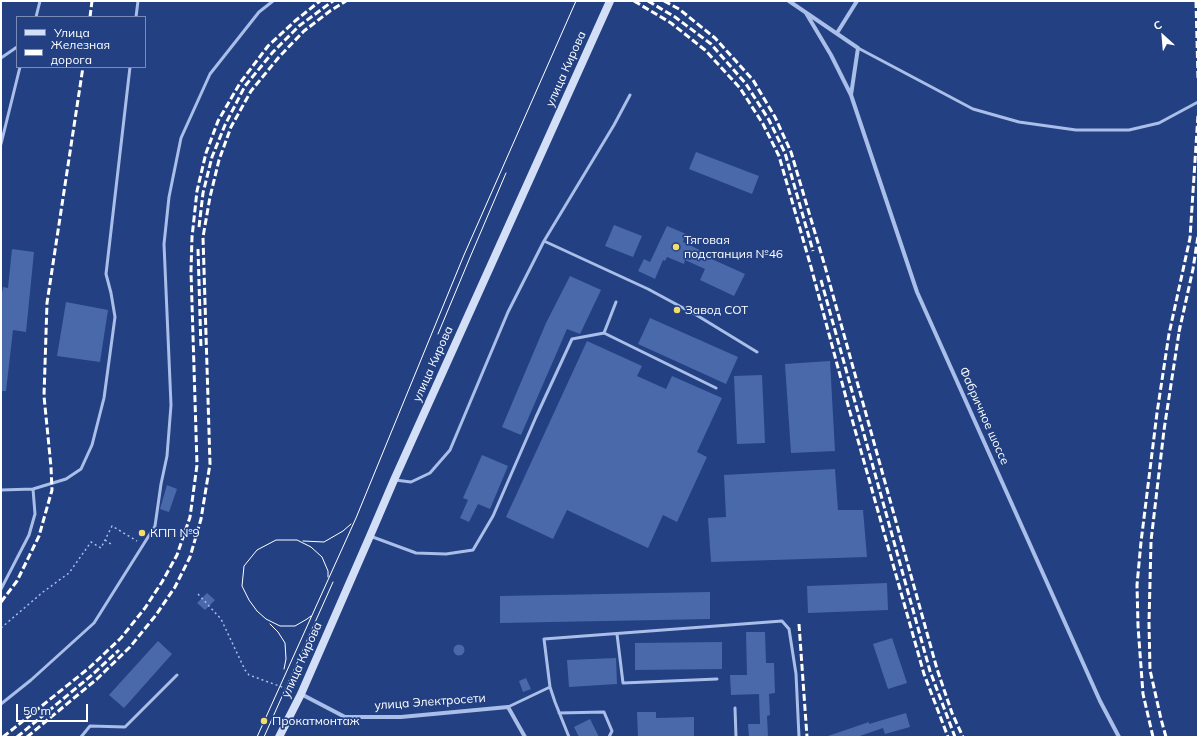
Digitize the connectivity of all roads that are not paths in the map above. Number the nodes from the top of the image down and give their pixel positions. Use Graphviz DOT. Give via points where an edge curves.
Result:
graph roads {
  1 [pos="40,1"];
  2 [pos="138,1"];
  3 [pos="273,1"];
  4 [pos="610,1"];
  5 [pos="790,1"];
  6 [pos="857,1"];
  7 [pos="805,12"];
  8 [pos="36,16"];
  9 [pos="136,16"];
  10 [pos="836,33"];
  11 [pos="16,48"];
  12 [pos="858,48"];
  13 [pos="1,58"];
  14 [pos="20,68"];
  15 [pos="130,68"];
  16 [pos="630,94"];
  17 [pos="851,95"];
  18 [pos="1198,102"];
  19 [pos="1,144"];
  20 [pos="544,241"];
  21 [pos="616,302"];
  22 [pos="604,333"];
  23 [pos="757,352"];
  24 [pos="716,388"];
  25 [pos="394,480"];
  26 [pos="33,488"];
  27 [pos="1,490"];
  28 [pos="370,536"];
  29 [pos="1,589"];
  30 [pos="617,634"];
  31 [pos="177,675"];
  32 [pos="717,679"];
  33 [pos="550,687"];
  34 [pos="301,694"];
  35 [pos="1,704"];
  36 [pos="508,707"];
  37 [pos="735,708"];
  38 [pos="559,713"];
  39 [pos="612,730"];
  40 [pos="81,737"];
  41 [pos="279,737"];
  42 [pos="525,737"];
  43 [pos="569,737"];
  44 [pos="609,737"];
  45 [pos="614,737"];
  46 [pos="736,737"];
  47 [pos="799,737"];
  48 [pos="1119,737"];
  1 -- 8 [label="lane"];
  2 -- 9 [label="lane"];
  3 -- 35 [label="lane" via="259,12 210,74 181,138 169,197 164,244 171,405 167,456 155,526 94,623"];
  4 -- 25 [label="main road, улица Кирова"];
  5 -- 7 [label="street"];
  6 -- 10 [label="street"];
  7 -- 10 [label="street"];
  7 -- 17 [label="street, Фабричное шоссе"];
  10 -- 12 [label="street"];
  11 -- 13 [label="lane"];
  12 -- 17 [label="street, Фабричное шоссе"];
  12 -- 18 [label="lane" via="973,110 1019,122 1076,130 1129,130 1159,123"];
  14 -- 19 [label="lane"];
  15 -- 26 [label="lane" via="106,274 115,317 104,398 92,445 81,469 66,479"];
  16 -- 20 [label="lane"];
  17 -- 48 [label="street, Фабричное шоссе" via="917,292 1097,694"];
  20 -- 23 [label="lane" via="648,289"];
  20 -- 25 [label="lane" via="508,312 450,450 430,473 411,482"];
  21 -- 22 [label="lane"];
  22 -- 24 [label="lane"];
  22 -- 28 [label="lane" via="572,339 493,516 473,550 446,554 416,552"];
  25 -- 28 [label="main road, улица Кирова"];
  26 -- 27 [label="lane"];
  26 -- 29 [label="lane" via="35,514 29,535"];
  28 -- 34 [label="main road, улица Кирова"];
  30 -- 32 [label="lane" via="623,683"];
  30 -- 33 [label="lane" via="544,639"];
  30 -- 47 [label="lane" via="782,621 789,629 796,674"];
  31 -- 40 [label="lane" via="125,726 90,726"];
  33 -- 36 [label="lane"];
  33 -- 38 [label="lane"];
  34 -- 36 [label="street, улица Электросети" via="345,717 400,717"];
  34 -- 41 [label="main road, улица Кирова"];
  36 -- 42 [label="street"];
  37 -- 46 [label="lane"];
  38 -- 39 [label="lane" via="604,712"];
  38 -- 43 [label="lane"];
  39 -- 44 [label="lane"];
  39 -- 45 [label="lane"];
}
